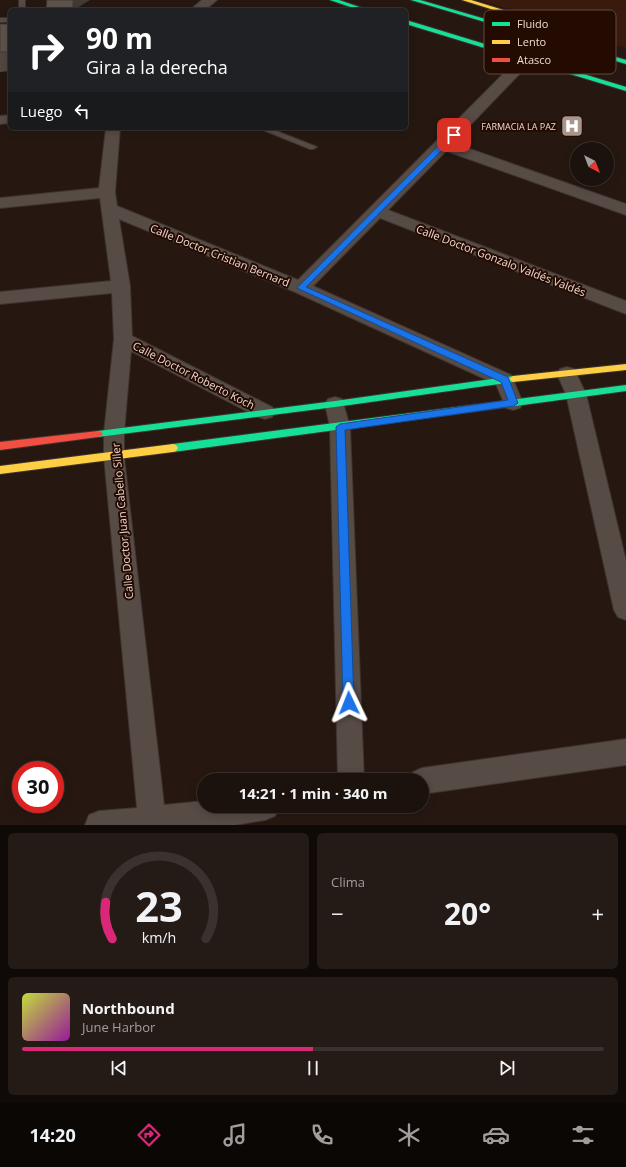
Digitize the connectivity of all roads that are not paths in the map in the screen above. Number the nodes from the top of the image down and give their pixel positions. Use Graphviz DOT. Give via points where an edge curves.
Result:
graph roads {
  1 [pos="211,0"];
  2 [pos="333,0"];
  3 [pos="414,0"];
  4 [pos="466,0"];
  5 [pos="199,8"];
  6 [pos="359,8"];
  7 [pos="498,10"];
  8 [pos="484,20"];
  9 [pos="408,23"];
  10 [pos="484,46"];
  11 [pos="616,59"];
  12 [pos="626,62"];
  13 [pos="512,74"];
  14 [pos="576,74"];
  15 [pos="626,89"];
  16 [pos="113,130"];
  17 [pos="267,130"];
  18 [pos="443,145"];
  19 [pos="313,147"];
  20 [pos="108,201"];
  21 [pos="0,203"];
  22 [pos="626,210"];
  23 [pos="376,211"];
  24 [pos="121,286"];
  25 [pos="301,288"];
  26 [pos="0,298"];
  27 [pos="626,308"];
  28 [pos="123,339"];
  29 [pos="626,366"];
  30 [pos="567,374"];
  31 [pos="504,380"];
  32 [pos="626,388"];
  33 [pos="576,394"];
  34 [pos="514,403"];
  35 [pos="335,404"];
  36 [pos="265,412"];
  37 [pos="340,427"];
  38 [pos="114,432"];
  39 [pos="0,446"];
  40 [pos="114,457"];
  41 [pos="0,470"];
  42 [pos="626,610"];
  43 [pos="626,752"];
  44 [pos="351,773"];
  45 [pos="429,780"];
  46 [pos="246,813"];
  47 [pos="232,818"];
  48 [pos="152,819"];
  49 [pos="99,825"];
  1 -- 5 [label="street"];
  2 -- 6 [label="main road"];
  3 -- 8 [label="main road"];
  4 -- 7 [label="main road"];
  9 -- 10 [label="main road"];
  11 -- 12 [label="main road"];
  13 -- 18 [label="street"];
  14 -- 15 [label="main road"];
  16 -- 20 [label="street, Calle Doctor Juan Cabello Siller"];
  17 -- 19 [label="lane"];
  18 -- 22 [label="street"];
  18 -- 23 [label="street"];
  20 -- 21 [label="street, Calle Doctor Cristian Bernard"];
  20 -- 24 [label="street, Calle Doctor Juan Cabello Siller"];
  20 -- 25 [label="street, Calle Doctor Cristian Bernard"];
  23 -- 25 [label="street"];
  23 -- 27 [label="street, Calle Doctor Gonzalo Valdés Valdés"];
  24 -- 26 [label="street"];
  24 -- 28 [label="street, Calle Doctor Juan Cabello Siller"];
  25 -- 31 [label="street, Calle Doctor Cristian Bernard"];
  28 -- 36 [label="street, Calle Doctor Roberto Koch"];
  28 -- 38 [label="street, Calle Doctor Juan Cabello Siller"];
  29 -- 30 [label="main road"];
  30 -- 31 [label="main road"];
  30 -- 33 [label="street"];
  31 -- 34 [label="street"];
  31 -- 35 [label="main road"];
  32 -- 33 [label="main road"];
  33 -- 34 [label="main road"];
  33 -- 42 [label="street"];
  34 -- 37 [label="main road"];
  35 -- 36 [label="main road"];
  35 -- 37 [label="street"];
  36 -- 38 [label="main road"];
  37 -- 40 [label="main road"];
  37 -- 44 [label="street"];
  38 -- 39 [label="main road"];
  38 -- 40 [label="street, Calle Doctor Juan Cabello Siller"];
  40 -- 41 [label="main road"];
  40 -- 48 [label="street, Calle Doctor Juan Cabello Siller"];
  43 -- 45 [label="street"];
  46 -- 47 [label="street"];
  47 -- 48 [label="street"];
  48 -- 49 [label="street"];
}
